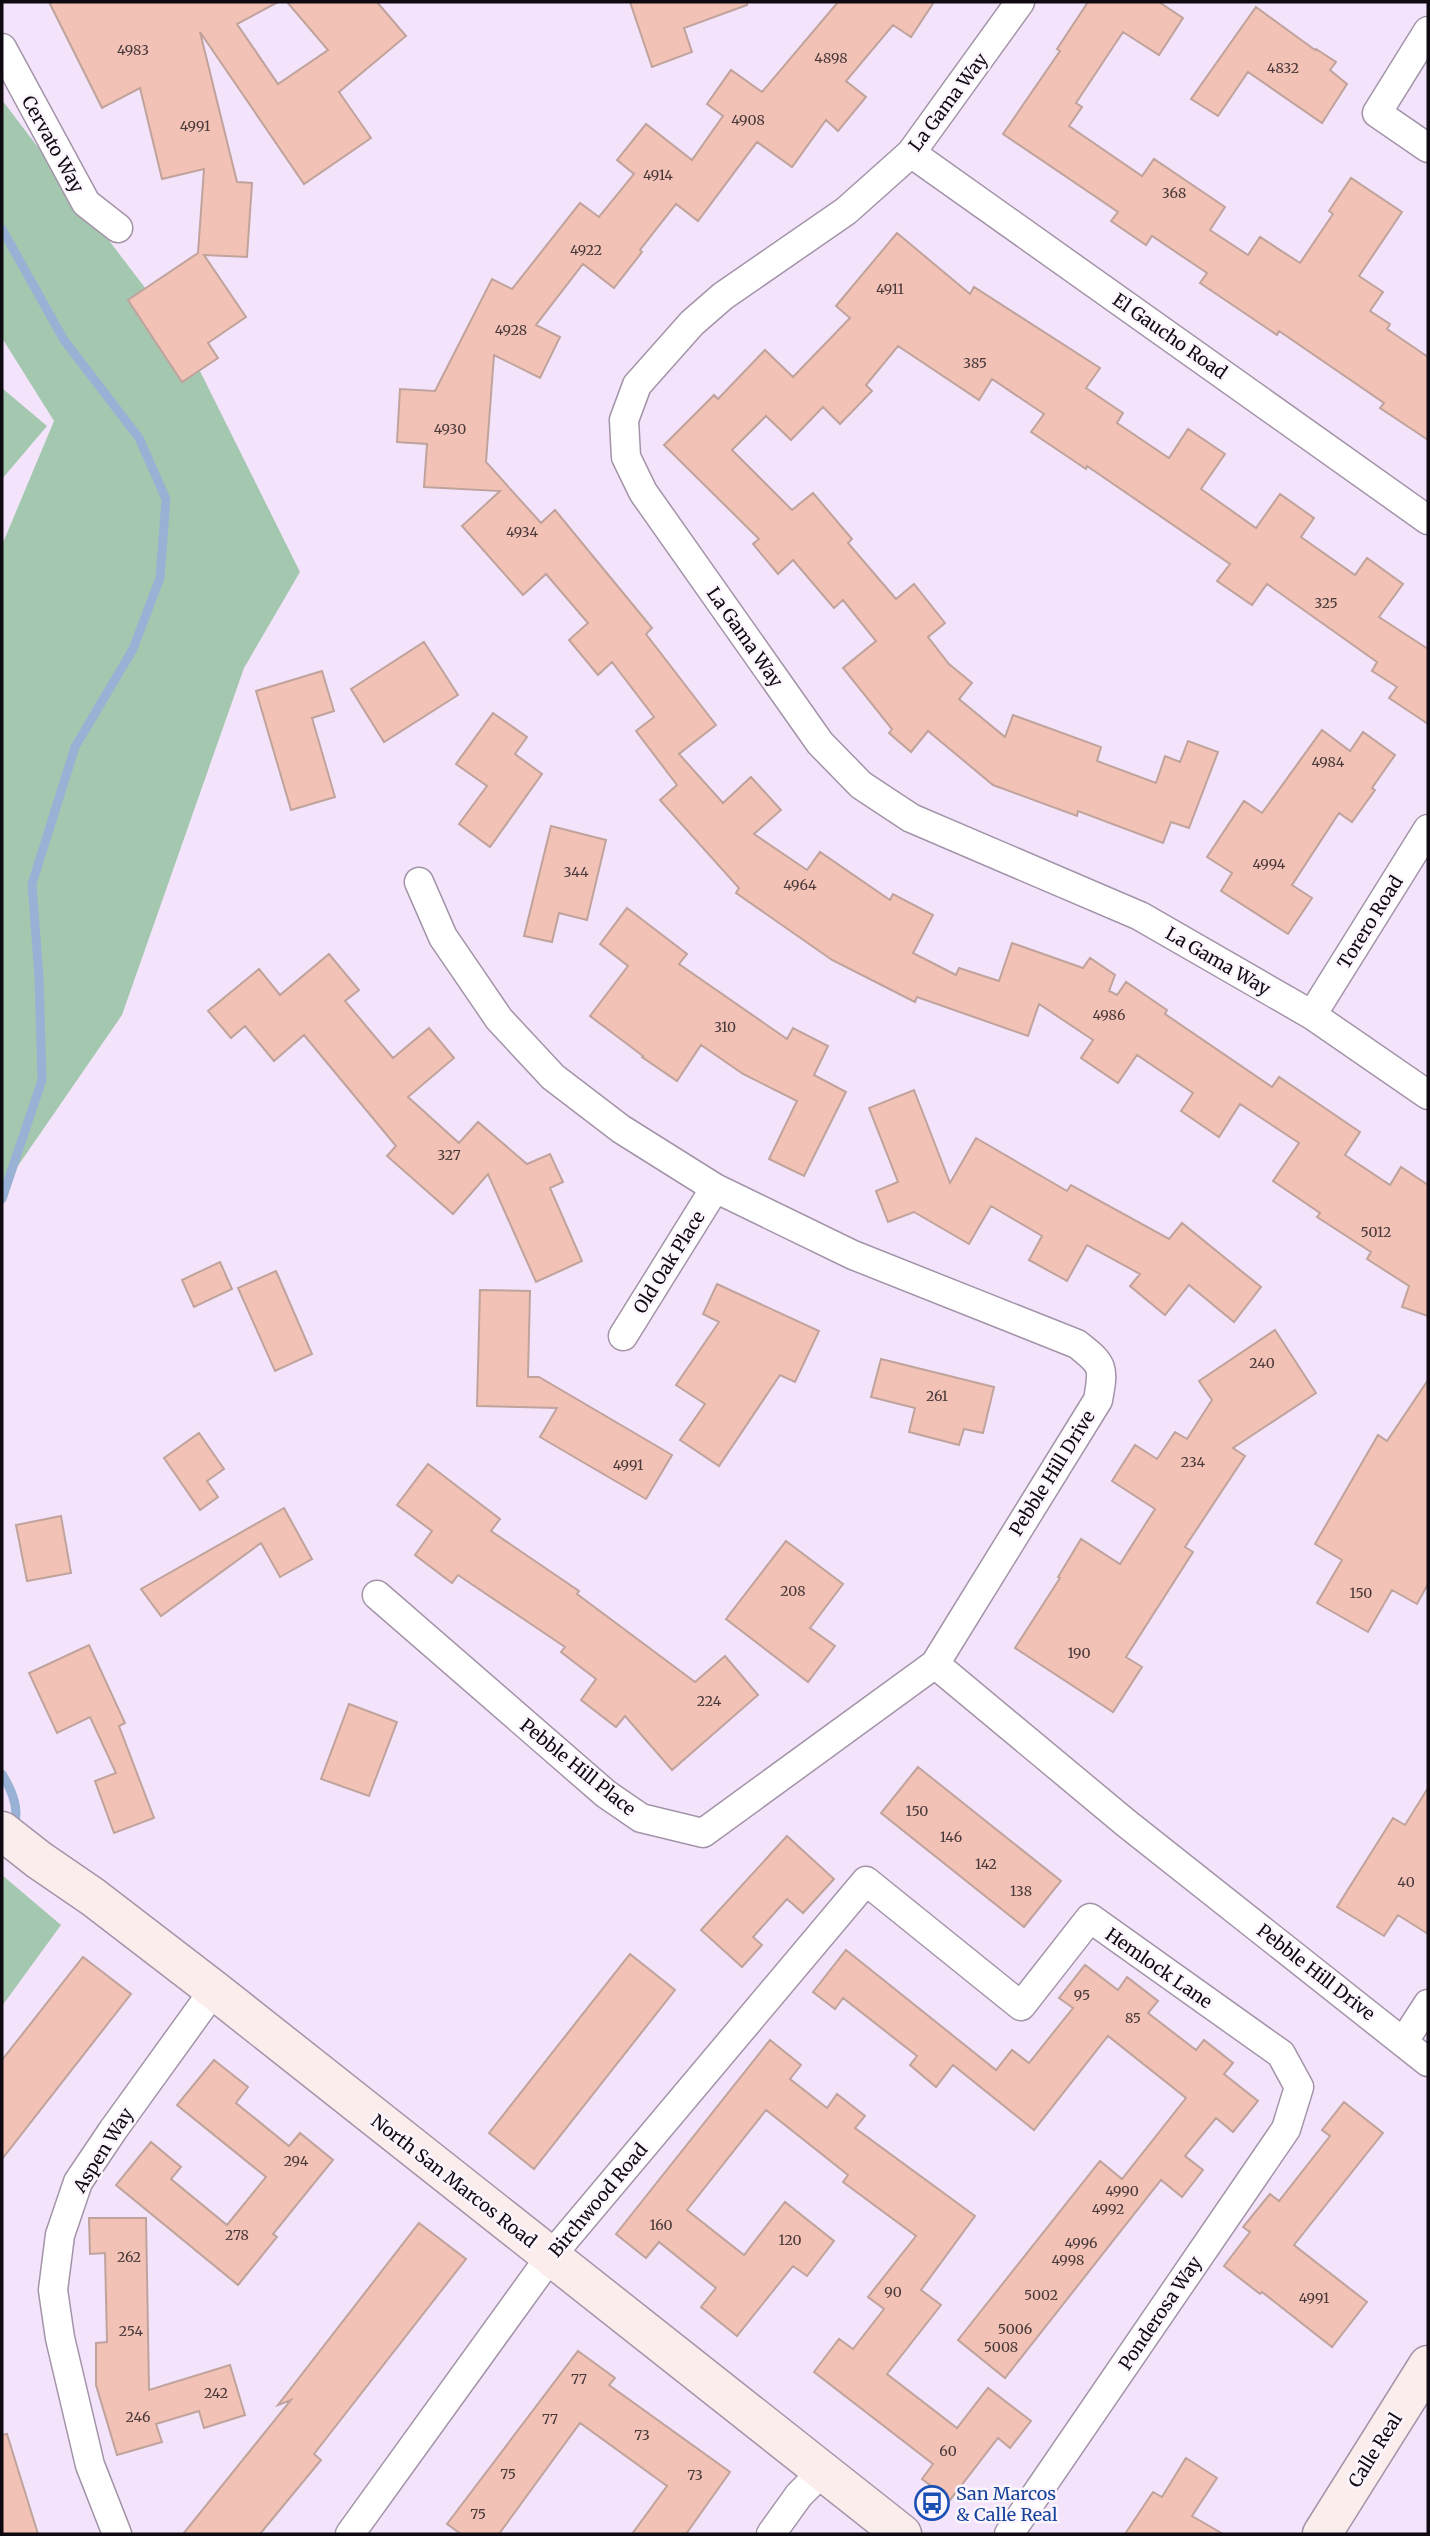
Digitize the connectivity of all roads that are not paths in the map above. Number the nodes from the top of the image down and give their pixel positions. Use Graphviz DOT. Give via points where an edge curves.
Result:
graph roads {
  1 [pos="1020,2"];
  2 [pos="1428,31"];
  3 [pos="2,48"];
  4 [pos="1428,148"];
  5 [pos="911,153"];
  6 [pos="118,228"];
  7 [pos="1428,520"];
  8 [pos="1428,829"];
  9 [pos="419,881"];
  10 [pos="1312,1015"];
  11 [pos="1428,1096"];
  12 [pos="715,1188"];
  13 [pos="623,1336"];
  14 [pos="377,1595"];
  15 [pos="935,1664"];
  16 [pos="2,1831"];
  17 [pos="866,1881"];
  18 [pos="214,1990"];
  19 [pos="1428,2004"];
  20 [pos="1404,2041"];
  21 [pos="1428,2062"];
  22 [pos="1300,2087"];
  23 [pos="550,2257"];
  24 [pos="1428,2365"];
  25 [pos="822,2472"];
  26 [pos="117,2534"];
  27 [pos="349,2534"];
  28 [pos="771,2534"];
  29 [pos="902,2534"];
  30 [pos="1009,2534"];
  31 [pos="1322,2534"];
  1 -- 5 [label="street, La Gama Way"];
  2 -- 4 [label="street" via="1377,113"];
  3 -- 6 [label="street, Cervato Way" via="86,203"];
  5 -- 7 [label="street, El Gaucho Road"];
  5 -- 10 [label="street, La Gama Way" via="846,211 723,296 692,323 637,386 624,420 626,457 643,492 820,743 861,785 911,818 1140,916"];
  8 -- 10 [label="street, Torero Road"];
  9 -- 12 [label="street, Pebble Hill Drive" via="443,937 499,1019 553,1077 621,1129"];
  10 -- 11 [label="street, La Gama Way"];
  12 -- 13 [label="street, Old Oak Place"];
  12 -- 15 [label="street, Pebble Hill Drive" via="853,1255 1077,1344 1116,1373"];
  14 -- 15 [label="street, Pebble Hill Place" via="606,1794 640,1818 704,1833"];
  15 -- 20 [label="street, Pebble Hill Drive" via="1126,1823"];
  16 -- 18 [label="street, North San Marcos Road"];
  17 -- 22 [label="street, Hemlock Lane" via="1021,2006 1090,1918 1281,2054"];
  17 -- 23 [label="street, Birchwood Road"];
  18 -- 23 [label="street, North San Marcos Road"];
  18 -- 26 [label="street, Aspen Way" via="78,2182 60,2235 53,2290 60,2338 90,2465"];
  19 -- 20 [label="street"];
  20 -- 21 [label="street, Pebble Hill Drive"];
  22 -- 30 [label="street, Ponderosa Way" via="1286,2129"];
  23 -- 25 [label="street, North San Marcos Road"];
  23 -- 27 [label="street, Birchwood Road"];
  24 -- 31 [label="street, Calle Real"];
  25 -- 28 [label="street"];
  25 -- 29 [label="street, North San Marcos Road"];
}
